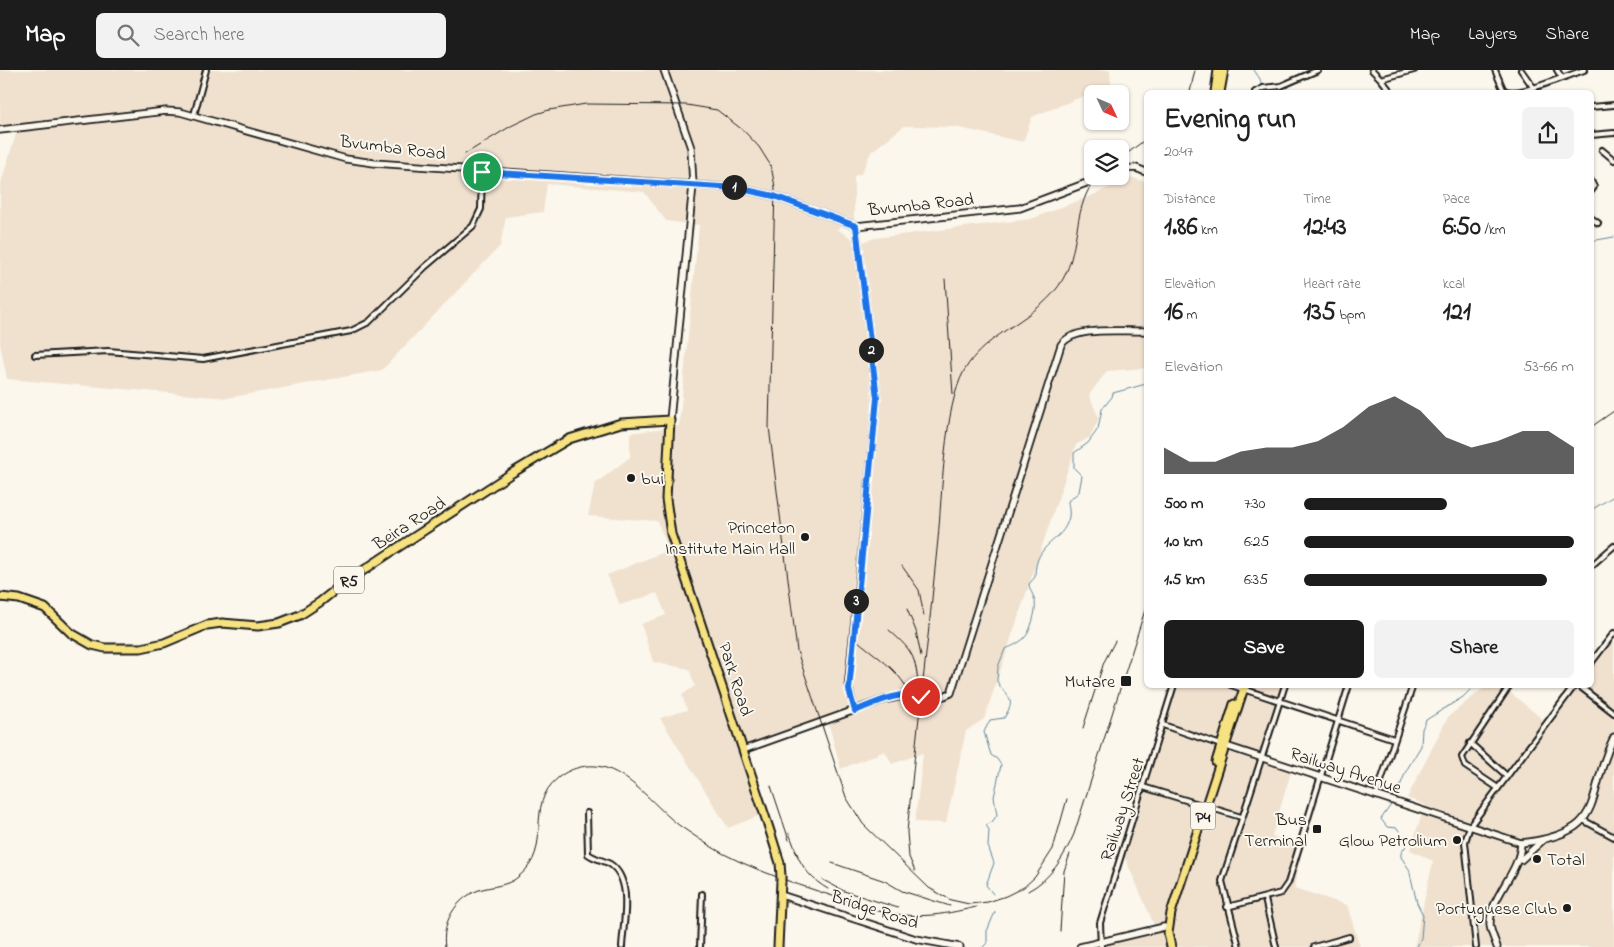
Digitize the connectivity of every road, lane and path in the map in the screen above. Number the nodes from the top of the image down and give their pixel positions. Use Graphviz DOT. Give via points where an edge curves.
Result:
graph roads {
  1 [pos="206,70"];
  2 [pos="664,70"];
  3 [pos="1218,70"];
  4 [pos="1224,70"];
  5 [pos="1318,70"];
  6 [pos="1372,70"];
  7 [pos="1411,70"];
  8 [pos="1495,70"];
  9 [pos="1522,70"];
  10 [pos="1557,70"];
  11 [pos="1584,70"];
  12 [pos="1562,78"];
  13 [pos="1380,79"];
  14 [pos="1531,88"];
  15 [pos="1215,90"];
  16 [pos="1220,90"];
  17 [pos="1258,90"];
  18 [pos="1389,90"];
  19 [pos="1505,90"];
  20 [pos="1514,90"];
  21 [pos="1614,105"];
  22 [pos="1594,107"];
  23 [pos="194,114"];
  24 [pos="0,130"];
  25 [pos="1614,133"];
  26 [pos="1594,135"];
  27 [pos="1602,150"];
  28 [pos="1614,160"];
  29 [pos="1129,169"];
  30 [pos="1144,171"];
  31 [pos="482,172"];
  32 [pos="1084,184"];
  33 [pos="693,185"];
  34 [pos="1594,220"];
  35 [pos="1598,223"];
  36 [pos="856,226"];
  37 [pos="1144,331"];
  38 [pos="35,355"];
  39 [pos="670,420"];
  40 [pos="1614,546"];
  41 [pos="1594,563"];
  42 [pos="0,597"];
  43 [pos="1614,633"];
  44 [pos="1594,659"];
  45 [pos="1173,688"];
  46 [pos="1242,688"];
  47 [pos="1245,688"];
  48 [pos="1284,688"];
  49 [pos="1349,688"];
  50 [pos="1411,688"];
  51 [pos="1508,688"];
  52 [pos="1574,688"];
  53 [pos="1580,688"];
  54 [pos="1280,701"];
  55 [pos="855,711"];
  56 [pos="1614,713"];
  57 [pos="1338,720"];
  58 [pos="1162,725"];
  59 [pos="1614,737"];
  60 [pos="1394,740"];
  61 [pos="1470,743"];
  62 [pos="1223,745"];
  63 [pos="744,750"];
  64 [pos="1260,758"];
  65 [pos="1507,776"];
  66 [pos="1319,777"];
  67 [pos="1144,787"];
  68 [pos="1498,788"];
  69 [pos="1376,796"];
  70 [pos="1204,807"];
  71 [pos="587,813"];
  72 [pos="1241,817"];
  73 [pos="1584,820"];
  74 [pos="1470,826"];
  75 [pos="1614,837"];
  76 [pos="1543,840"];
  77 [pos="1521,843"];
  78 [pos="1517,864"];
  79 [pos="702,894"];
  80 [pos="781,894"];
  81 [pos="1265,899"];
  82 [pos="1227,907"];
  83 [pos="1164,927"];
  84 [pos="1349,937"];
  85 [pos="1101,944"];
  86 [pos="622,947"];
  87 [pos="700,947"];
  88 [pos="778,947"];
  89 [pos="960,947"];
  90 [pos="1080,947"];
  91 [pos="1167,947"];
  92 [pos="1171,947"];
  93 [pos="1239,947"];
  94 [pos="1276,947"];
  95 [pos="1314,947"];
  96 [pos="1476,947"];
  97 [pos="1497,947"];
  1 -- 23 [label="street"];
  2 -- 33 [label="street" via="691,148"];
  3 -- 15 [label="highway"];
  4 -- 16 [label="highway"];
  5 -- 17 [label="street" via="1281,86"];
  6 -- 13 [label="street"];
  7 -- 13 [label="street"];
  8 -- 19 [label="street"];
  9 -- 14 [label="street"];
  10 -- 12 [label="street"];
  11 -- 12 [label="street"];
  12 -- 14 [label="street"];
  13 -- 18 [label="street"];
  14 -- 20 [label="street"];
  21 -- 22 [label="street"];
  23 -- 24 [label="street, Bvumba Road" via="166,112"];
  23 -- 31 [label="street, Bvumba Road" via="346,159"];
  25 -- 26 [label="street"];
  27 -- 28 [label="street"];
  29 -- 30 [label="street"];
  31 -- 33 [label="street, Bvumba Road"];
  31 -- 38 [label="street" via="481,209 473,226 362,327 203,359 108,351"];
  32 -- 36 [label="street, Bvumba Road" via="1020,208"];
  33 -- 36 [label="street, Bvumba Road" via="759,192"];
  33 -- 39 [label="street"];
  34 -- 35 [label="street"];
  36 -- 55 [label="street" via="877,398 848,683"];
  37 -- 55 [label="street" via="1079,332 1060,345 951,692 944,696 908,694"];
  39 -- 42 [label="highway, Beira Road / R5" via="621,422 569,439 394,550 300,615 279,623 207,625 164,643 141,648 105,648 92,645 71,633 45,608 19,599"];
  39 -- 63 [label="highway, Park Road" via="666,499 669,525"];
  40 -- 41 [label="street"];
  43 -- 44 [label="street"];
  45 -- 58 [label="street, Railway Street"];
  46 -- 62 [label="highway, P4"];
  47 -- 54 [label="street"];
  48 -- 54 [label="street"];
  49 -- 57 [label="street"];
  50 -- 60 [label="street"];
  51 -- 61 [label="street"];
  52 -- 65 [label="street"];
  53 -- 56 [label="street"];
  54 -- 57 [label="street"];
  54 -- 64 [label="street"];
  55 -- 63 [label="street"];
  57 -- 60 [label="street"];
  57 -- 66 [label="street"];
  58 -- 62 [label="street, Railway Avenue"];
  58 -- 67 [label="street, Railway Street"];
  59 -- 73 [label="street"];
  60 -- 69 [label="street"];
  61 -- 65 [label="street"];
  61 -- 68 [label="street" via="1462,761"];
  62 -- 64 [label="street, Railway Avenue"];
  62 -- 70 [label="highway, P4"];
  63 -- 80 [label="highway, Park Road" via="778,858"];
  64 -- 66 [label="street, Railway Avenue"];
  64 -- 72 [label="street"];
  65 -- 68 [label="street"];
  66 -- 69 [label="street, Railway Avenue"];
  66 -- 81 [label="street" via="1288,882 1281,893"];
  67 -- 70 [label="street"];
  67 -- 85 [label="street, Railway Street" via="1100,923"];
  68 -- 74 [label="street"];
  69 -- 74 [label="street, Railway Avenue"];
  70 -- 72 [label="street"];
  70 -- 83 [label="highway, P4"];
  70 -- 92 [label="highway, P4" via="1171,913 1168,933"];
  71 -- 86 [label="street" via="588,854 610,864 625,889"];
  72 -- 82 [label="street" via="1222,881"];
  73 -- 75 [label="street"];
  73 -- 76 [label="street" via="1559,836"];
  74 -- 77 [label="street, Railway Avenue"];
  74 -- 96 [label="street" via="1465,842"];
  76 -- 77 [label="street"];
  76 -- 78 [label="street"];
  77 -- 78 [label="street"];
  78 -- 97 [label="street" via="1496,902 1490,924"];
  79 -- 87 [label="street"];
  80 -- 88 [label="highway, Park Road"];
  80 -- 89 [label="street, Bridge Road" via="916,939"];
  81 -- 82 [label="street"];
  81 -- 94 [label="street"];
  82 -- 93 [label="street"];
  83 -- 85 [label="street"];
  83 -- 91 [label="highway, P4"];
  84 -- 95 [label="street"];
  85 -- 90 [label="street"];
}
